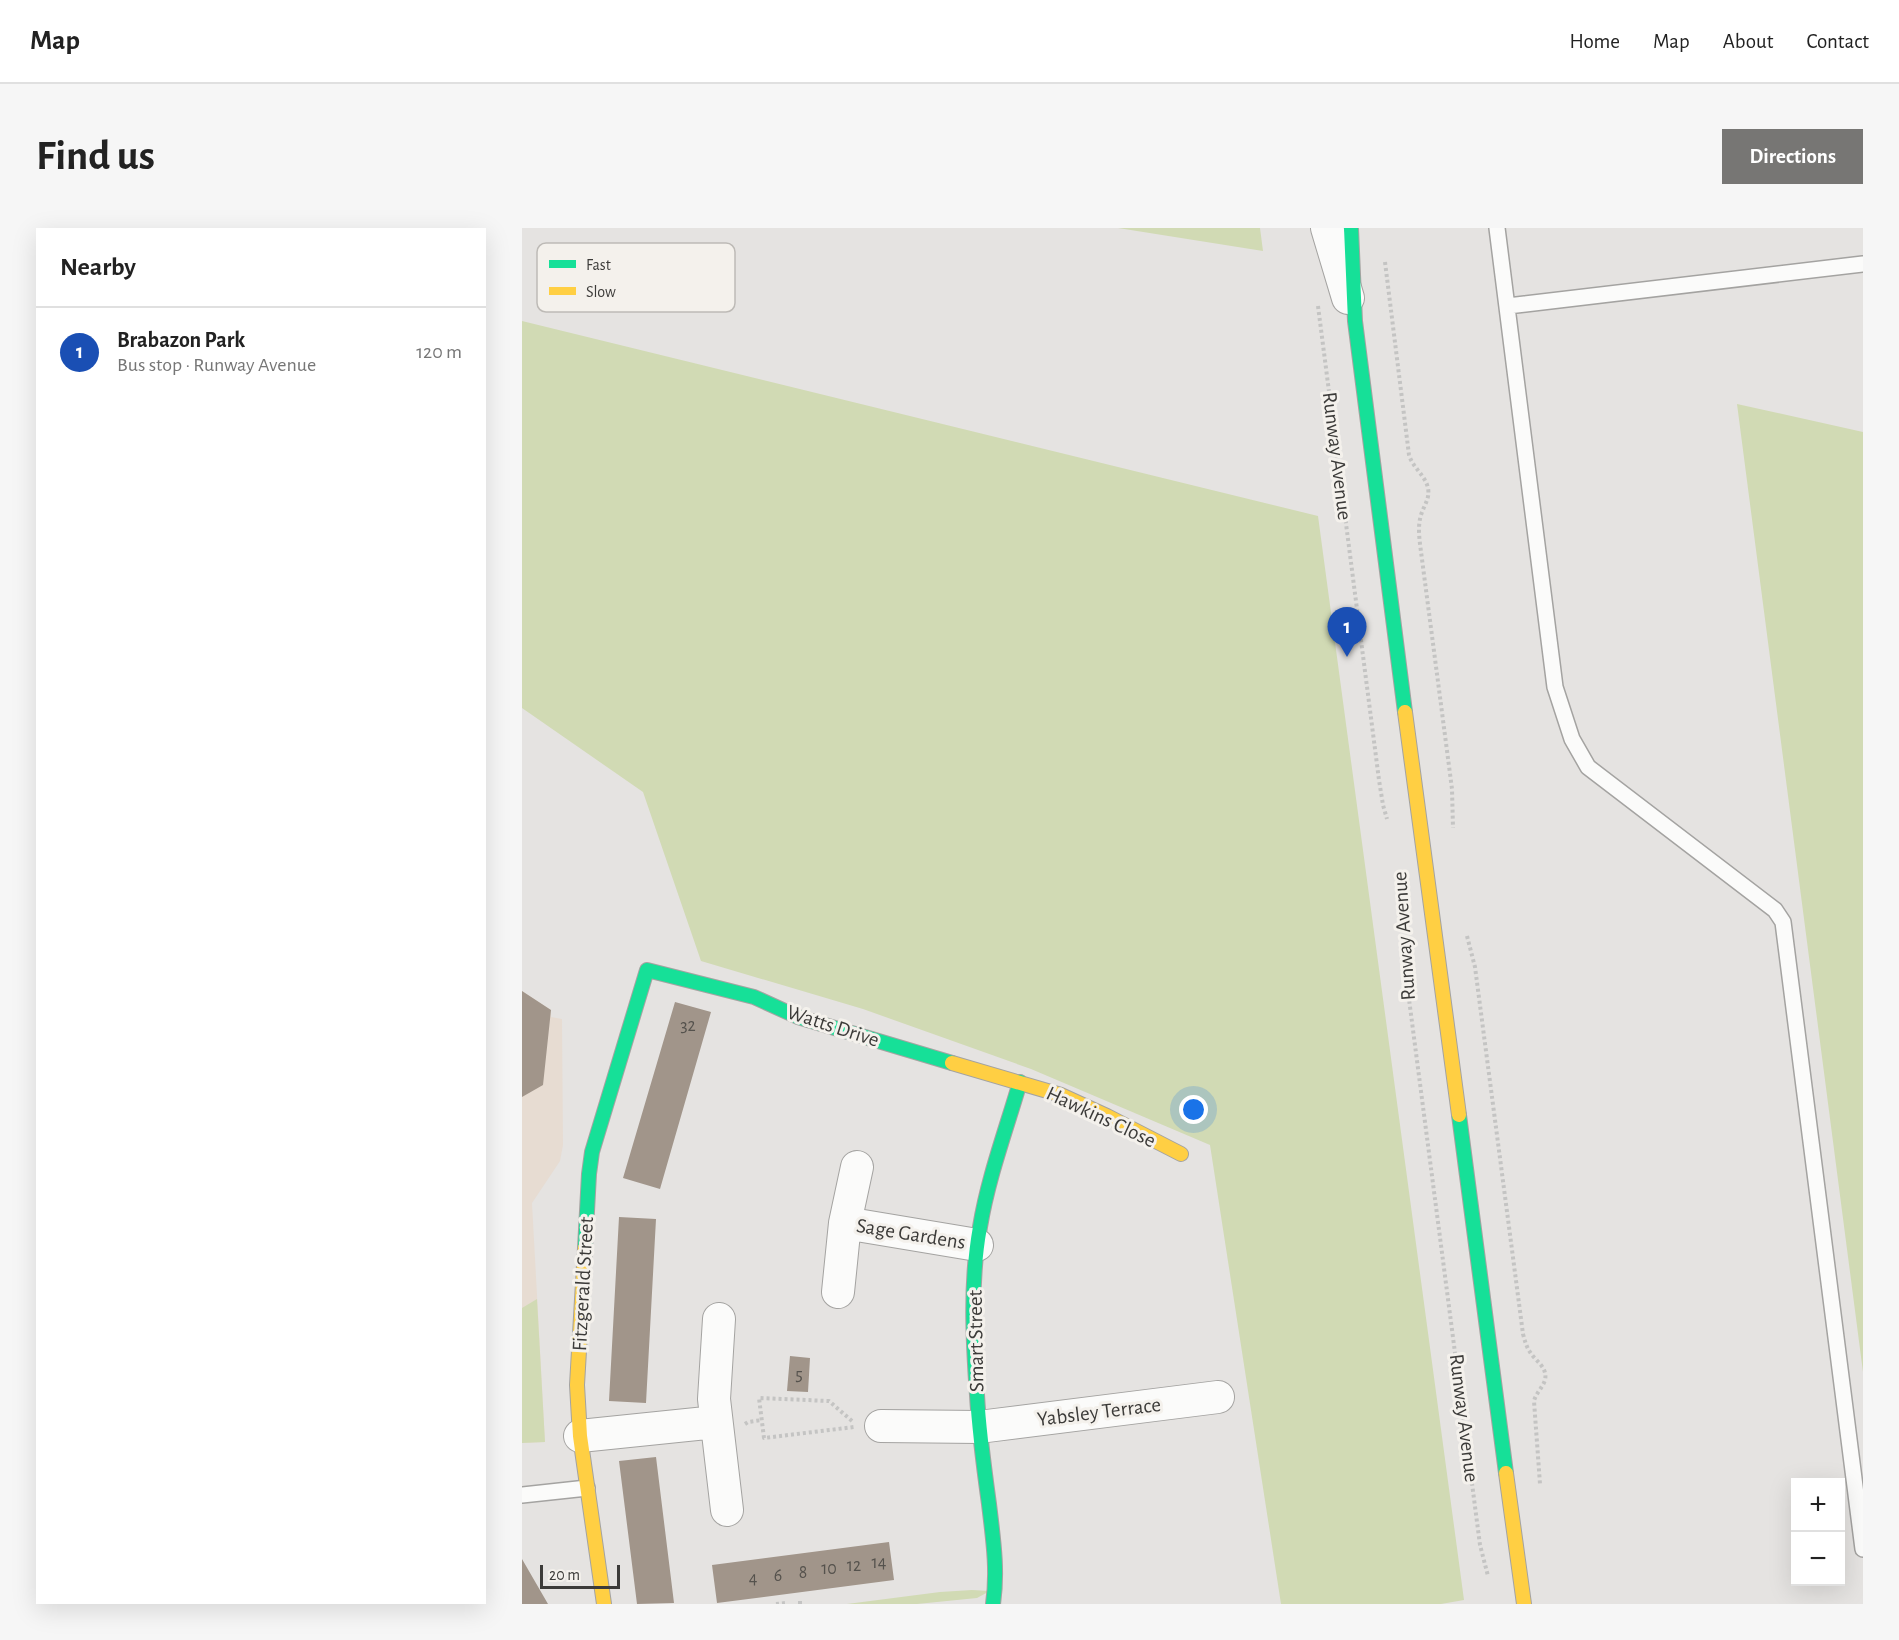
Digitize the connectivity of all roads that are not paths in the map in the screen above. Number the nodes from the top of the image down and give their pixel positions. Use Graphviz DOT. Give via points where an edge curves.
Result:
graph roads {
  1 [pos="1328,228"];
  2 [pos="1351,228"];
  3 [pos="1497,228"];
  4 [pos="1863,264"];
  5 [pos="1508,306"];
  6 [pos="1355,321"];
  7 [pos="647,970"];
  8 [pos="1020,1082"];
  9 [pos="1180,1154"];
  10 [pos="857,1167"];
  11 [pos="845,1223"];
  12 [pos="977,1245"];
  13 [pos="838,1292"];
  14 [pos="719,1319"];
  15 [pos="1218,1397"];
  16 [pos="716,1422"];
  17 [pos="869,1426"];
  18 [pos="979,1427"];
  19 [pos="580,1436"];
  20 [pos="587,1488"];
  21 [pos="522,1495"];
  22 [pos="727,1510"];
  23 [pos="1863,1549"];
  24 [pos="604,1604"];
  25 [pos="993,1604"];
  26 [pos="1524,1604"];
  1 -- 6 [label="street, Runway Avenue"];
  2 -- 6 [label="street, Runway Avenue"];
  3 -- 5 [label="lane"];
  4 -- 5 [label="lane"];
  5 -- 23 [label="lane" via="1555,687 1572,739 1588,767 1775,910 1783,922"];
  6 -- 26 [label="street, Runway Avenue"];
  7 -- 8 [label="street, Watts Drive" via="754,997 798,1017"];
  7 -- 19 [label="street, Fitzgerald Street" via="590,1163 577,1385"];
  8 -- 9 [label="street, Hawkins Close" via="1061,1095"];
  8 -- 12 [label="street, Smart Street" via="983,1210"];
  10 -- 11 [label="street, Sage Gardens"];
  11 -- 12 [label="street, Sage Gardens"];
  11 -- 13 [label="street, Sage Gardens"];
  12 -- 18 [label="street, Smart Street" via="974,1345"];
  14 -- 16 [label="street"];
  15 -- 18 [label="street, Yabsley Terrace"];
  16 -- 19 [label="street"];
  16 -- 22 [label="street"];
  17 -- 18 [label="street, Yabsley Terrace"];
  18 -- 25 [label="street, Smart Street" via="997,1583"];
  19 -- 20 [label="street, Fitzgerald Street"];
  20 -- 21 [label="lane"];
  20 -- 24 [label="street, Fitzgerald Street"];
}
